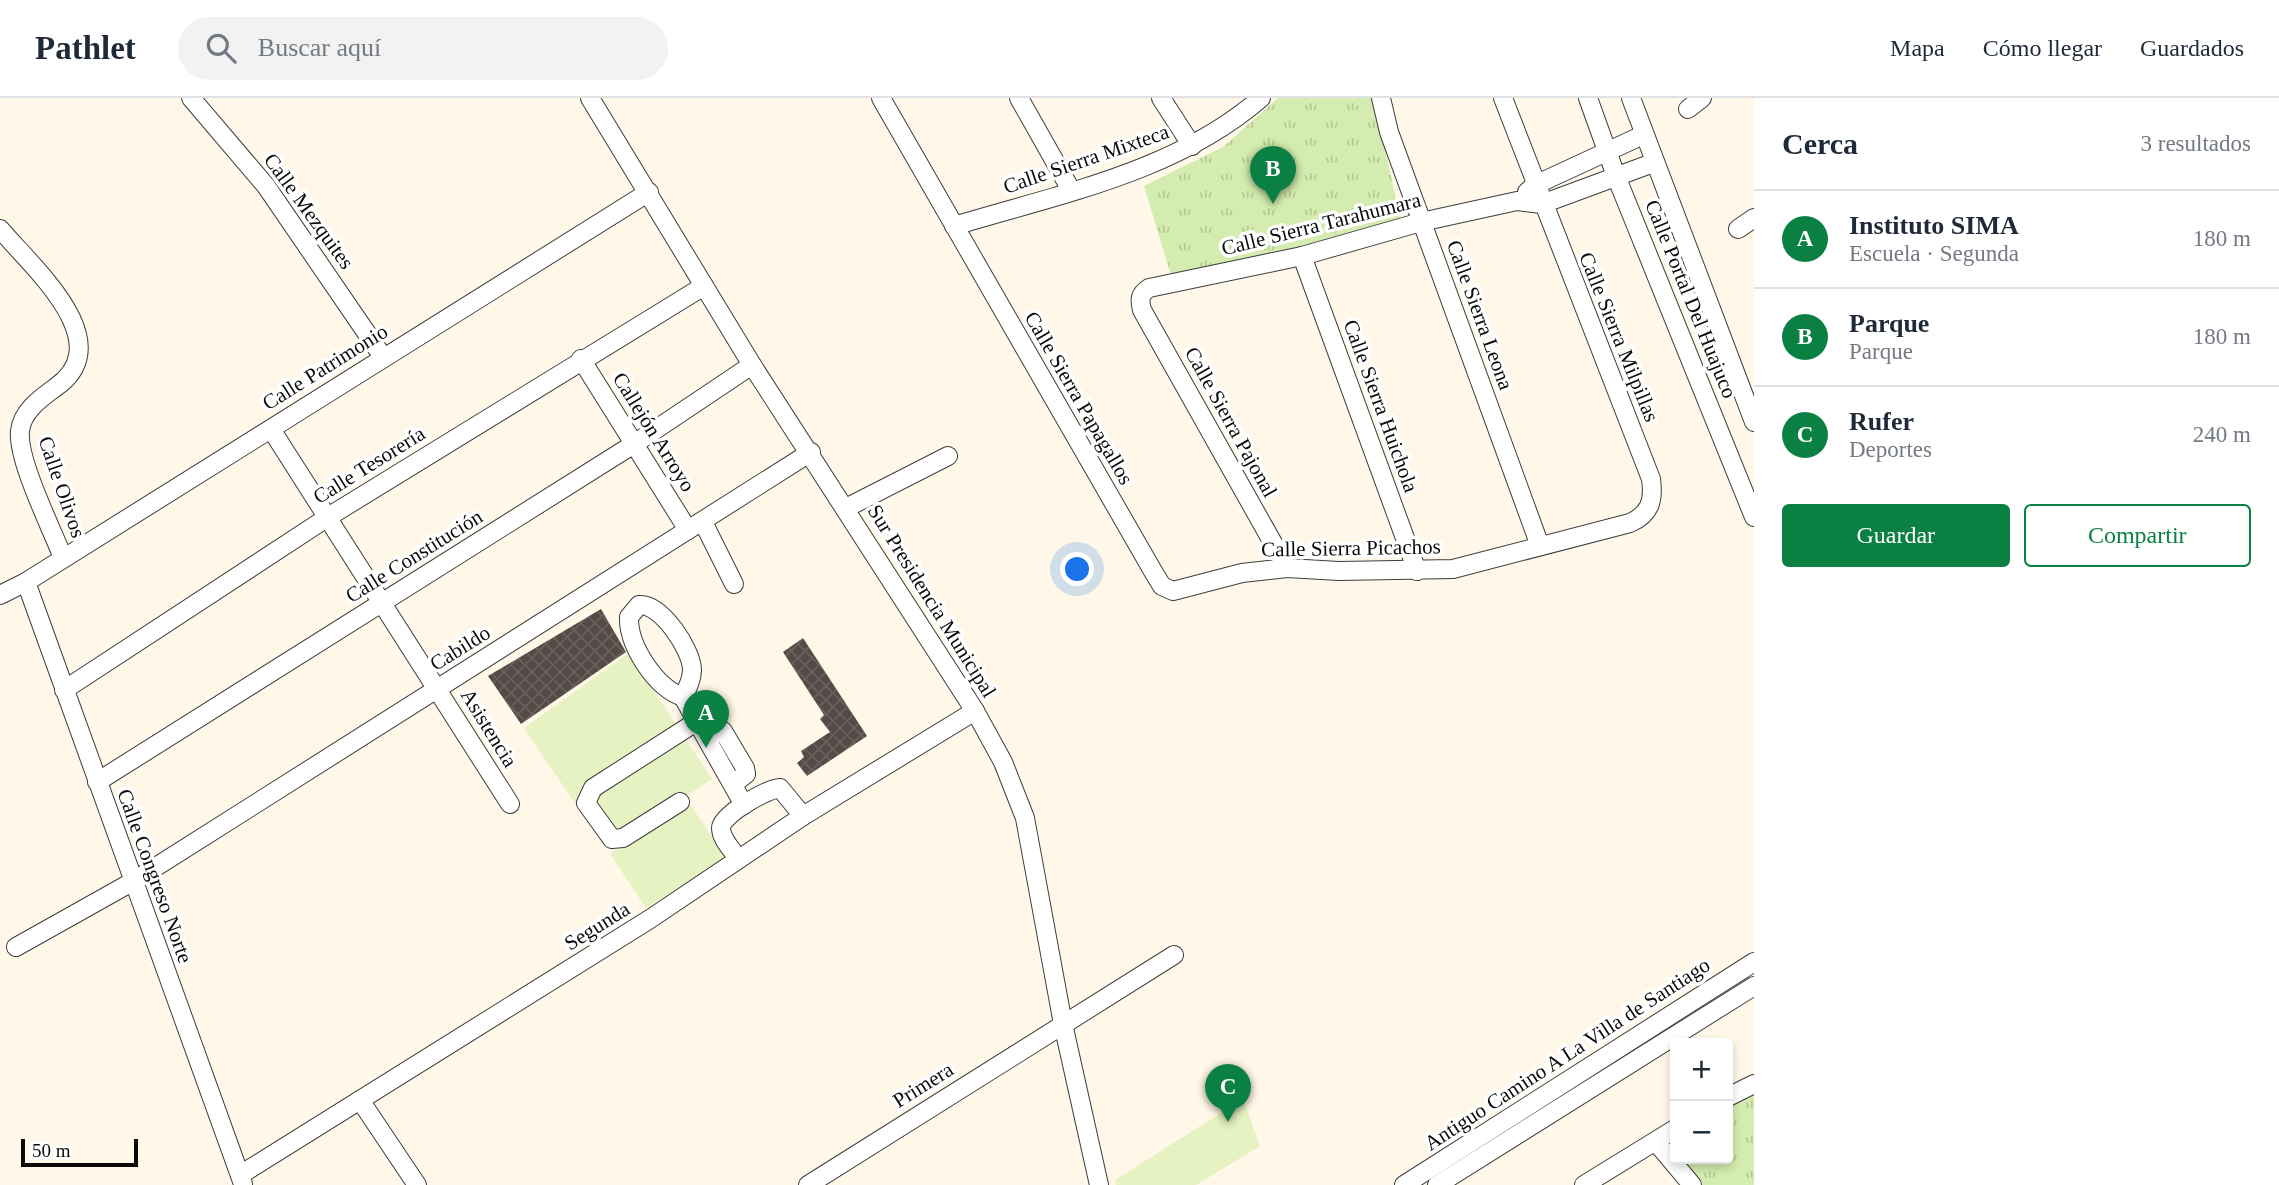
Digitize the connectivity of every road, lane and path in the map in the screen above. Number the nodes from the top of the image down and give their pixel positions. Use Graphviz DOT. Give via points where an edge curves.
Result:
graph roads {
  1 [pos="191,98"];
  2 [pos="881,98"];
  3 [pos="1019,98"];
  4 [pos="1161,98"];
  5 [pos="1261,98"];
  6 [pos="1381,98"];
  7 [pos="1503,98"];
  8 [pos="1588,98"];
  9 [pos="1631,98"];
  10 [pos="592,99"];
  11 [pos="1643,135"];
  12 [pos="1192,146"];
  13 [pos="1607,151"];
  14 [pos="1653,163"];
  15 [pos="1616,176"];
  16 [pos="1535,185"];
  17 [pos="1071,190"];
  18 [pos="649,192"];
  19 [pos="1517,201"];
  20 [pos="1542,204"];
  21 [pos="1754,218"];
  22 [pos="1421,222"];
  23 [pos="954,226"];
  24 [pos="0,229"];
  25 [pos="1738,229"];
  26 [pos="1302,256"];
  27 [pos="704,286"];
  28 [pos="1140,297"];
  29 [pos="383,357"];
  30 [pos="581,359"];
  31 [pos="752,365"];
  32 [pos="1754,422"];
  33 [pos="271,429"];
  34 [pos="634,444"];
  35 [pos="811,452"];
  36 [pos="948,457"];
  37 [pos="1650,507"];
  38 [pos="846,508"];
  39 [pos="328,517"];
  40 [pos="1754,517"];
  41 [pos="696,526"];
  42 [pos="1540,546"];
  43 [pos="63,558"];
  44 [pos="1287,568"];
  45 [pos="1417,571"];
  46 [pos="26,582"];
  47 [pos="734,584"];
  48 [pos="1168,590"];
  49 [pos="0,595"];
  50 [pos="382,603"];
  51 [pos="438,689"];
  52 [pos="64,690"];
  53 [pos="683,697"];
  54 [pos="975,711"];
  55 [pos="696,722"];
  56 [pos="97,782"];
  57 [pos="680,802"];
  58 [pos="510,804"];
  59 [pos="744,805"];
  60 [pos="803,816"];
  61 [pos="738,858"];
  62 [pos="132,882"];
  63 [pos="16,947"];
  64 [pos="1174,955"];
  65 [pos="1754,962"];
  66 [pos="1754,986"];
  67 [pos="1063,1024"];
  68 [pos="1754,1084"];
  69 [pos="1733,1094"];
  70 [pos="360,1100"];
  71 [pos="1670,1132"];
  72 [pos="1656,1142"];
  73 [pos="242,1180"];
  74 [pos="417,1185"];
  75 [pos="808,1185"];
  76 [pos="1099,1185"];
  77 [pos="1404,1185"];
  78 [pos="1437,1185"];
  79 [pos="1584,1185"];
  80 [pos="1692,1185"];
  1 -- 29 [label="street, Calle Mezquites" via="266,186"];
  2 -- 23 [label="street, Calle Sierra Papagallos"];
  3 -- 17 [label="street"];
  4 -- 12 [label="street"];
  5 -- 12 [label="street, Calle Sierra Mixteca" via="1236,120"];
  6 -- 22 [label="street, Calle Sierra Leona"];
  7 -- 16 [label="street, Calle Sierra Milpillas"];
  8 -- 13 [label="street, Calle Portal Del Huajuco"];
  9 -- 11 [label="street, Calle Portal Del Huajuco"];
  10 -- 18 [label="street, Sur Presidencia Municipal"];
  11 -- 13 [label="street, Calle Sierra Tarahumara"];
  11 -- 14 [label="street, Calle Portal Del Huajuco"];
  12 -- 17 [label="street, Calle Sierra Mixteca"];
  13 -- 15 [label="street, Calle Portal Del Huajuco"];
  13 -- 16 [label="street, Calle Sierra Tarahumara"];
  14 -- 15 [label="street, Calle Sierra Tarahumara"];
  14 -- 32 [label="street, Calle Portal Del Huajuco"];
  15 -- 20 [label="street, Calle Sierra Tarahumara"];
  15 -- 40 [label="street, Calle Portal Del Huajuco"];
  16 -- 19 [label="street, Calle Sierra Tarahumara"];
  16 -- 20 [label="street, Calle Sierra Milpillas"];
  17 -- 23 [label="street, Calle Sierra Mixteca"];
  18 -- 27 [label="street, Sur Presidencia Municipal"];
  18 -- 29 [label="street, Calle Patrimonio"];
  19 -- 20 [label="street, Calle Sierra Tarahumara"];
  19 -- 22 [label="street, Calle Sierra Tarahumara"];
  20 -- 37 [label="street, Calle Sierra Milpillas" via="1651,479"];
  21 -- 25 [label="street"];
  22 -- 26 [label="street, Calle Sierra Tarahumara"];
  22 -- 42 [label="street, Calle Sierra Leona"];
  23 -- 48 [label="street, Calle Sierra Papagallos"];
  24 -- 43 [label="street, Calle Olivos" via="66,308 80,338 74,370 38,400 20,429 23,453"];
  26 -- 28 [label="street, Calle Sierra Tarahumara" via="1149,288"];
  26 -- 45 [label="street, Calle Sierra Huichola"];
  27 -- 30 [label="street, Calle Tesorería"];
  27 -- 31 [label="street, Sur Presidencia Municipal"];
  28 -- 44 [label="street, Calle Sierra Pajonal" via="1142,310"];
  29 -- 33 [label="street, Calle Patrimonio"];
  30 -- 34 [label="street, Callejón Arroyo"];
  30 -- 39 [label="street, Calle Tesorería"];
  31 -- 34 [label="street, Calle Constitución"];
  31 -- 35 [label="street, Sur Presidencia Municipal"];
  33 -- 39 [label="street, Asistencia"];
  33 -- 43 [label="street, Calle Patrimonio"];
  34 -- 41 [label="street, Callejón Arroyo"];
  34 -- 50 [label="street, Calle Constitución"];
  35 -- 38 [label="street, Sur Presidencia Municipal"];
  35 -- 41 [label="street, Cabildo"];
  36 -- 38 [label="street"];
  37 -- 42 [label="street, Calle Sierra Picachos" via="1630,523"];
  38 -- 54 [label="street, Sur Presidencia Municipal"];
  39 -- 50 [label="street, Asistencia"];
  39 -- 52 [label="street, Calle Tesorería"];
  41 -- 47 [label="street, Callejón Arroyo"];
  41 -- 51 [label="street, Cabildo"];
  42 -- 45 [label="street, Calle Sierra Picachos" via="1453,569"];
  43 -- 46 [label="street, Calle Patrimonio"];
  44 -- 45 [label="street, Calle Sierra Picachos"];
  44 -- 48 [label="street, Calle Sierra Picachos"];
  46 -- 49 [label="street, Calle Patrimonio"];
  46 -- 52 [label="street, Calle Congreso Norte"];
  50 -- 51 [label="street, Asistencia"];
  50 -- 56 [label="street, Calle Constitución"];
  51 -- 58 [label="street, Asistencia"];
  51 -- 62 [label="street, Cabildo"];
  52 -- 56 [label="street, Calle Congreso Norte"];
  53 -- 53 [label="street" via="660,685 634,642 629,617 639,605 654,607 662,614 684,648 692,670"];
  53 -- 55 [label="street"];
  54 -- 60 [label="street, Segunda"];
  54 -- 67 [label="street, Sur Presidencia Municipal" via="1003,762 1025,818"];
  55 -- 57 [label="street" via="593,788 586,803 612,839 623,838"];
  55 -- 59 [label="street" via="706,737 723,731 743,763 746,774 733,784"];
  56 -- 62 [label="street, Calle Congreso Norte"];
  59 -- 60 [label="street" via="780,788"];
  59 -- 61 [label="street" via="721,825"];
  60 -- 61 [label="street, Segunda"];
  61 -- 70 [label="street, Segunda" via="650,919"];
  62 -- 63 [label="street, Cabildo"];
  62 -- 73 [label="street, Calle Congreso Norte"];
  64 -- 67 [label="street, Primera"];
  65 -- 77 [label="street, Antiguo Camino A La Villa de Santiago"];
  66 -- 78 [label="street"];
  67 -- 75 [label="street, Primera"];
  67 -- 76 [label="street, Sur Presidencia Municipal"];
  68 -- 69 [label="street"];
  70 -- 73 [label="street, Segunda"];
  70 -- 74 [label="street"];
  71 -- 72 [label="street"];
  72 -- 79 [label="street"];
  72 -- 80 [label="street"];
}
